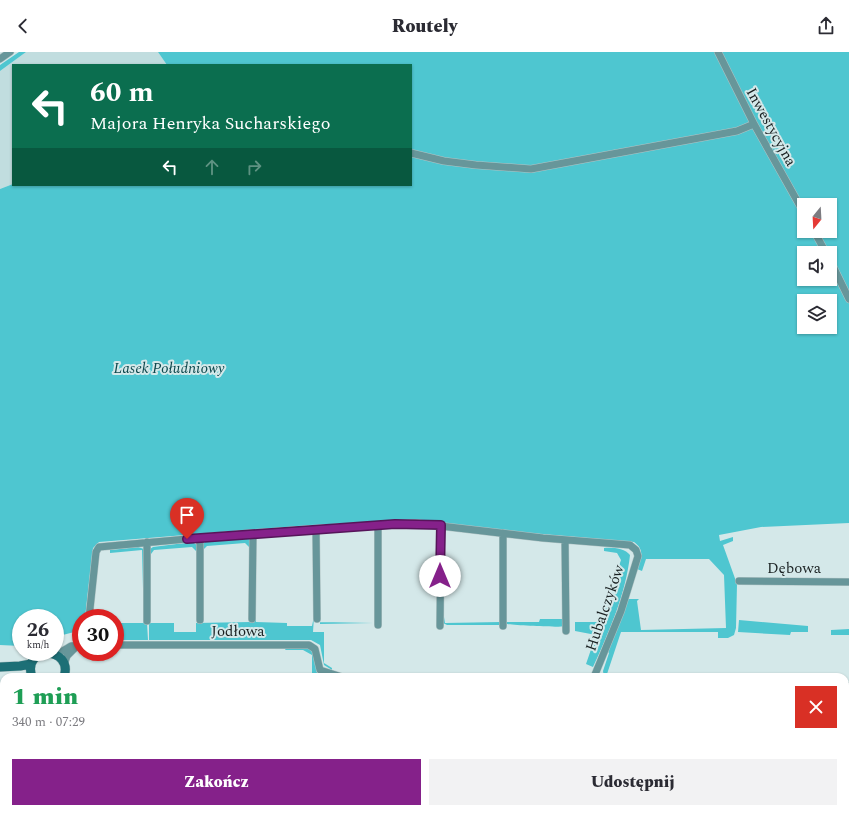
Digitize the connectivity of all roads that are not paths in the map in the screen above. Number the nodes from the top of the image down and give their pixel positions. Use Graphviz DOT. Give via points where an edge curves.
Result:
graph roads {
  1 [pos="10,52"];
  2 [pos="718,52"];
  3 [pos="0,59"];
  4 [pos="754,124"];
  5 [pos="412,153"];
  6 [pos="797,200"];
  7 [pos="837,274"];
  8 [pos="849,299"];
  9 [pos="378,525"];
  10 [pos="441,525"];
  11 [pos="316,529"];
  12 [pos="503,533"];
  13 [pos="253,534"];
  14 [pos="200,538"];
  15 [pos="565,540"];
  16 [pos="147,542"];
  17 [pos="739,581"];
  18 [pos="849,582"];
  19 [pos="89,609"];
  20 [pos="252,619"];
  21 [pos="317,619"];
  22 [pos="200,620"];
  23 [pos="148,621"];
  24 [pos="378,625"];
  25 [pos="440,626"];
  26 [pos="504,626"];
  27 [pos="566,631"];
  28 [pos="124,644"];
  29 [pos="72,652"];
  30 [pos="34,661"];
  31 [pos="59,661"];
  32 [pos="31,664"];
  33 [pos="0,668"];
  34 [pos="19,673"];
  35 [pos="31,673"];
  36 [pos="65,673"];
  37 [pos="329,673"];
  38 [pos="596,673"];
  1 -- 3 [label="street"];
  2 -- 4 [label="street, Inwestycyjna"];
  4 -- 5 [label="street" via="737,130 538,169 444,161"];
  4 -- 6 [label="street, Inwestycyjna"];
  7 -- 8 [label="street"];
  9 -- 10 [label="street"];
  9 -- 11 [label="street"];
  9 -- 24 [label="street"];
  10 -- 12 [label="street"];
  10 -- 25 [label="street"];
  11 -- 13 [label="street"];
  11 -- 21 [label="street"];
  12 -- 15 [label="street"];
  12 -- 26 [label="street"];
  13 -- 14 [label="street"];
  13 -- 20 [label="street"];
  14 -- 16 [label="street"];
  14 -- 22 [label="street"];
  15 -- 27 [label="street"];
  15 -- 38 [label="street, Hubalczyków" via="623,544 635,548 638,556 623,605"];
  16 -- 19 [label="street" via="97,548"];
  16 -- 23 [label="street"];
  17 -- 18 [label="street, Dębowa"];
  28 -- 37 [label="street, Jodłowa" via="310,645 315,649 320,670"];
  29 -- 36 [label="street" via="68,656"];
  30 -- 32 [label="main road"];
  31 -- 36 [label="main road"];
  32 -- 33 [label="main road"];
  32 -- 35 [label="main road"];
  33 -- 34 [label="main road"];
}
